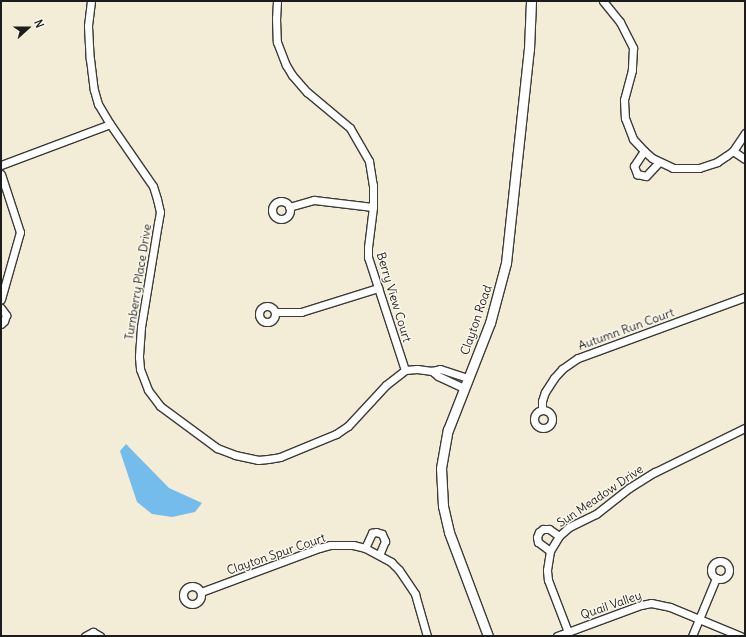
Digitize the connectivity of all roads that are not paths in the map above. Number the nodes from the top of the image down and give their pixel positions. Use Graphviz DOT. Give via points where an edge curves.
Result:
graph roads {
  1 [pos="91,1"];
  2 [pos="277,1"];
  3 [pos="531,1"];
  4 [pos="603,1"];
  5 [pos="110,124"];
  6 [pos="745,134"];
  7 [pos="733,150"];
  8 [pos="644,151"];
  9 [pos="745,159"];
  10 [pos="658,162"];
  11 [pos="1,165"];
  12 [pos="1,174"];
  13 [pos="289,207"];
  14 [pos="373,207"];
  15 [pos="378,288"];
  16 [pos="745,297"];
  17 [pos="1,299"];
  18 [pos="1,308"];
  19 [pos="275,312"];
  20 [pos="1,324"];
  21 [pos="405,370"];
  22 [pos="432,371"];
  23 [pos="468,378"];
  24 [pos="464,388"];
  25 [pos="542,410"];
  26 [pos="745,428"];
  27 [pos="559,536"];
  28 [pos="365,548"];
  29 [pos="550,551"];
  30 [pos="379,556"];
  31 [pos="716,578"];
  32 [pos="201,592"];
  33 [pos="699,619"];
  34 [pos="568,632"];
  35 [pos="85,636"];
  36 [pos="100,636"];
  37 [pos="427,636"];
  38 [pos="488,636"];
  39 [pos="557,636"];
  40 [pos="692,636"];
  41 [pos="740,636"];
  1 -- 5 [label="street, Turnberry Place Drive" via="88,26 94,90 98,104"];
  2 -- 14 [label="street, Berry View Court" via="277,42 286,65 300,85 340,119 357,138 368,161 373,185"];
  3 -- 23 [label="main road, Clayton Road" via="529,48 506,263 494,312"];
  4 -- 8 [label="street" via="623,27 633,48 632,70 624,100 625,118 633,139"];
  5 -- 11 [label="street"];
  5 -- 21 [label="street, Turnberry Place Drive" via="153,186 158,199 160,212 141,327 139,357 140,370 148,390 160,406 217,448 258,460 280,458 336,434 348,426 386,385"];
  6 -- 7 [label="street"];
  7 -- 9 [label="street"];
  7 -- 10 [label="street" via="717,162 699,168 673,168"];
  8 -- 10 [label="street"];
  8 -- 10 [label="street" via="634,166 637,174 646,176"];
  12 -- 17 [label="street" via="20,232"];
  13 -- 14 [label="street" via="314,200"];
  14 -- 15 [label="street, Berry View Court" via="368,258"];
  15 -- 19 [label="street" via="300,312"];
  15 -- 21 [label="street, Berry View Court"];
  16 -- 25 [label="street, Autumn Run Court" via="578,358 554,378 545,392"];
  18 -- 20 [label="street" via="6,315"];
  21 -- 22 [label="street"];
  22 -- 23 [label="street" via="440,369"];
  22 -- 24 [label="street"];
  23 -- 24 [label="main road, Clayton Road"];
  24 -- 38 [label="main road, Clayton Road" via="445,442 441,474 443,506 453,543"];
  26 -- 27 [label="street, Sun Meadow Drive" via="655,472 629,488 596,514"];
  27 -- 29 [label="street, Sun Meadow Drive"];
  27 -- 29 [label="street" via="549,529 539,532 536,537 538,542"];
  28 -- 30 [label="street, Clayton Spur Court"];
  28 -- 30 [label="street" via="372,533 382,534 385,541"];
  28 -- 32 [label="street, Clayton Spur Court" via="341,545 319,548"];
  29 -- 34 [label="street, Sun Meadow Drive" via="546,570 548,580"];
  30 -- 37 [label="street, Clayton Spur Court" via="395,566 408,582 415,594"];
  31 -- 33 [label="street"];
  33 -- 34 [label="street, Quail Valley" via="670,607 651,604 641,605"];
  33 -- 40 [label="street"];
  33 -- 41 [label="street, Quail Valley"];
  34 -- 39 [label="street, Quail Valley"];
  35 -- 36 [label="street" via="92,632"];
}
